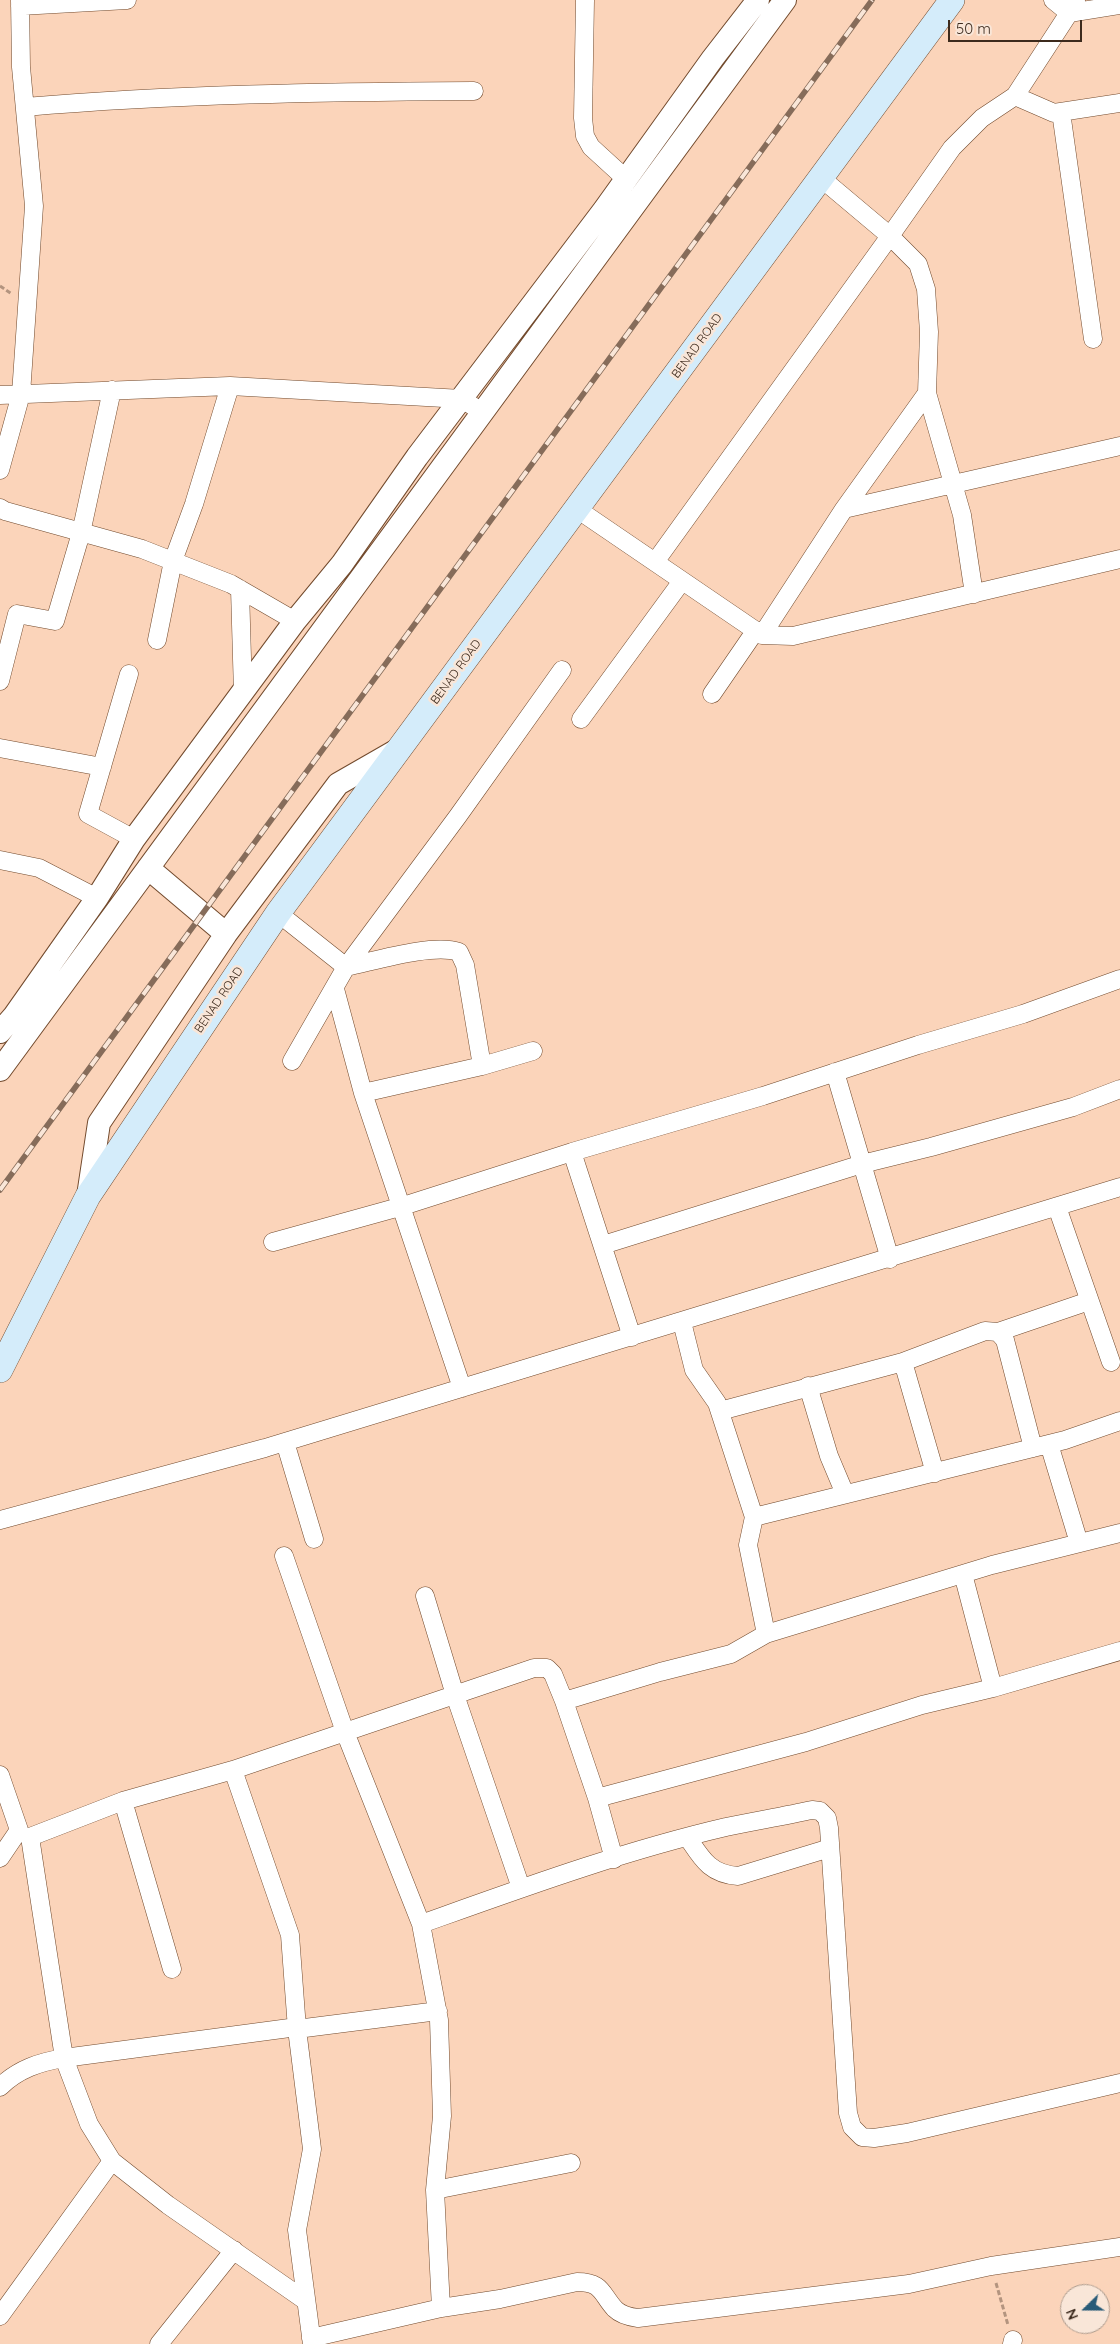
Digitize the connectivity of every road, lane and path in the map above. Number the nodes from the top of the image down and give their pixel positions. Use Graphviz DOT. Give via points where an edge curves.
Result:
graph roads {
  1 [pos="127,0"];
  2 [pos="585,0"];
  3 [pos="758,0"];
  4 [pos="785,0"];
  5 [pos="952,0"];
  6 [pos="1053,0"];
  7 [pos="20,3"];
  8 [pos="1120,6"];
  9 [pos="1073,7"];
  10 [pos="474,91"];
  11 [pos="1015,96"];
  12 [pos="1120,103"];
  13 [pos="25,107"];
  14 [pos="1062,112"];
  15 [pos="820,178"];
  16 [pos="626,179"];
  17 [pos="890,236"];
  18 [pos="1093,339"];
  19 [pos="230,386"];
  20 [pos="112,390"];
  21 [pos="926,392"];
  22 [pos="21,394"];
  23 [pos="0,395"];
  24 [pos="462,399"];
  25 [pos="482,412"];
  26 [pos="1120,446"];
  27 [pos="0,470"];
  28 [pos="953,484"];
  29 [pos="0,508"];
  30 [pos="577,509"];
  31 [pos="844,509"];
  32 [pos="81,533"];
  33 [pos="1120,559"];
  34 [pos="173,561"];
  35 [pos="655,562"];
  36 [pos="682,580"];
  37 [pos="240,589"];
  38 [pos="974,594"];
  39 [pos="295,621"];
  40 [pos="759,632"];
  41 [pos="157,640"];
  42 [pos="562,670"];
  43 [pos="129,674"];
  44 [pos="0,681"];
  45 [pos="243,693"];
  46 [pos="712,694"];
  47 [pos="581,719"];
  48 [pos="0,748"];
  49 [pos="400,748"];
  50 [pos="102,768"];
  51 [pos="134,840"];
  52 [pos="0,860"];
  53 [pos="148,868"];
  54 [pos="97,898"];
  55 [pos="278,913"];
  56 [pos="226,934"];
  57 [pos="346,967"];
  58 [pos="1120,979"];
  59 [pos="334,989"];
  60 [pos="0,1032"];
  61 [pos="533,1051"];
  62 [pos="292,1061"];
  63 [pos="482,1066"];
  64 [pos="0,1070"];
  65 [pos="835,1072"];
  66 [pos="1120,1089"];
  67 [pos="363,1093"];
  68 [pos="572,1152"];
  69 [pos="862,1164"];
  70 [pos="1120,1187"];
  71 [pos="88,1196"];
  72 [pos="403,1206"];
  73 [pos="1057,1207"];
  74 [pos="273,1242"];
  75 [pos="603,1245"];
  76 [pos="890,1259"];
  77 [pos="1090,1301"];
  78 [pos="682,1322"];
  79 [pos="998,1332"];
  80 [pos="632,1337"];
  81 [pos="904,1362"];
  82 [pos="1111,1362"];
  83 [pos="0,1370"];
  84 [pos="808,1386"];
  85 [pos="462,1388"];
  86 [pos="720,1411"];
  87 [pos="1120,1421"];
  88 [pos="285,1442"];
  89 [pos="1041,1446"];
  90 [pos="936,1473"];
  91 [pos="845,1494"];
  92 [pos="754,1517"];
  93 [pos="0,1520"];
  94 [pos="1120,1533"];
  95 [pos="314,1539"];
  96 [pos="1079,1543"];
  97 [pos="284,1556"];
  98 [pos="963,1574"];
  99 [pos="425,1596"];
  100 [pos="766,1634"];
  101 [pos="1120,1651"];
  102 [pos="993,1688"];
  103 [pos="455,1695"];
  104 [pos="564,1701"];
  105 [pos="345,1732"];
  106 [pos="234,1770"];
  107 [pos="0,1775"];
  108 [pos="597,1798"];
  109 [pos="123,1801"];
  110 [pos="0,1820"];
  111 [pos="25,1834"];
  112 [pos="688,1838"];
  113 [pos="830,1848"];
  114 [pos="0,1858"];
  115 [pos="614,1859"];
  116 [pos="521,1888"];
  117 [pos="421,1924"];
  118 [pos="172,1968"];
  119 [pos="438,2011"];
  120 [pos="297,2028"];
  121 [pos="64,2058"];
  122 [pos="6,2074"];
  123 [pos="1120,2083"];
  124 [pos="0,2087"];
  125 [pos="112,2161"];
  126 [pos="570,2163"];
  127 [pos="435,2190"];
  128 [pos="1120,2247"];
  129 [pos="234,2250"];
  130 [pos="991,2266"];
  131 [pos="306,2301"];
  132 [pos="441,2308"];
  133 [pos="0,2316"];
  134 [pos="312,2341"];
  135 [pos="1013,2342"];
  136 [pos="159,2344"];
  1 -- 7 [label="street"];
  2 -- 16 [label="street" via="584,136 591,147"];
  3 -- 16 [label="street"];
  4 -- 25 [label="street"];
  5 -- 15 [label="main road, BENAD ROAD"];
  6 -- 9 [label="street"];
  7 -- 13 [label="street"];
  8 -- 9 [label="street"];
  9 -- 11 [label="street"];
  10 -- 13 [label="street" via="256,94"];
  11 -- 14 [label="street" via="1054,113"];
  11 -- 17 [label="street" via="982,118 952,148"];
  12 -- 14 [label="street"];
  13 -- 22 [label="street" via="34,206"];
  14 -- 18 [label="street"];
  15 -- 17 [label="street"];
  15 -- 30 [label="main road, BENAD ROAD"];
  16 -- 24 [label="street"];
  17 -- 21 [label="street" via="918,264 926,289 929,332"];
  17 -- 35 [label="street"];
  19 -- 20 [label="street"];
  19 -- 24 [label="street"];
  19 -- 34 [label="street"];
  20 -- 22 [label="street"];
  20 -- 32 [label="street"];
  21 -- 28 [label="street"];
  21 -- 31 [label="street"];
  22 -- 23 [label="street"];
  22 -- 27 [label="street"];
  24 -- 25 [label="street"];
  24 -- 39 [label="street" via="342,564"];
  25 -- 53 [label="street"];
  26 -- 28 [label="street"];
  28 -- 31 [label="street"];
  28 -- 38 [label="street" via="962,515"];
  29 -- 32 [label="street"];
  30 -- 35 [label="street"];
  30 -- 49 [label="main road, BENAD ROAD"];
  31 -- 40 [label="street"];
  32 -- 34 [label="street"];
  32 -- 44 [label="street" via="55,622 17,614"];
  33 -- 38 [label="street"];
  34 -- 37 [label="street"];
  34 -- 41 [label="street"];
  35 -- 36 [label="street"];
  36 -- 40 [label="street"];
  36 -- 47 [label="street"];
  37 -- 39 [label="street"];
  37 -- 45 [label="street"];
  38 -- 40 [label="street" via="793,636"];
  39 -- 45 [label="street"];
  40 -- 46 [label="street"];
  42 -- 57 [label="street"];
  43 -- 50 [label="street"];
  45 -- 51 [label="street"];
  48 -- 50 [label="street"];
  49 -- 55 [label="main road, BENAD ROAD"];
  49 -- 56 [label="street" via="338,784"];
  50 -- 51 [label="street" via="88,814"];
  51 -- 54 [label="street"];
  52 -- 54 [label="street" via="38,868"];
  53 -- 56 [label="street"];
  53 -- 64 [label="street"];
  54 -- 60 [label="street"];
  55 -- 57 [label="street"];
  55 -- 71 [label="main road, BENAD ROAD"];
  56 -- 71 [label="street" via="99,1123"];
  57 -- 59 [label="street"];
  57 -- 63 [label="street" via="430,950 449,948 460,952"];
  58 -- 65 [label="street" via="1023,1014"];
  59 -- 62 [label="street"];
  59 -- 67 [label="street"];
  61 -- 63 [label="street"];
  63 -- 67 [label="street"];
  65 -- 68 [label="street"];
  65 -- 69 [label="street"];
  66 -- 69 [label="street" via="931,1148"];
  67 -- 72 [label="street"];
  68 -- 72 [label="street"];
  68 -- 75 [label="street"];
  69 -- 75 [label="street"];
  69 -- 76 [label="street"];
  70 -- 73 [label="street"];
  71 -- 83 [label="main road, BENAD ROAD"];
  72 -- 74 [label="street"];
  72 -- 85 [label="street"];
  73 -- 76 [label="street"];
  73 -- 77 [label="street"];
  75 -- 80 [label="street"];
  76 -- 78 [label="street"];
  77 -- 79 [label="street"];
  77 -- 82 [label="street"];
  78 -- 80 [label="street"];
  78 -- 86 [label="street" via="694,1370"];
  79 -- 81 [label="street" via="985,1331"];
  79 -- 89 [label="street" via="1005,1340"];
  80 -- 85 [label="street"];
  81 -- 84 [label="street"];
  81 -- 90 [label="street"];
  84 -- 86 [label="street"];
  84 -- 91 [label="street" via="829,1456"];
  85 -- 88 [label="street"];
  86 -- 92 [label="street"];
  87 -- 89 [label="street"];
  88 -- 93 [label="street"];
  88 -- 95 [label="street"];
  89 -- 90 [label="street"];
  89 -- 96 [label="street"];
  90 -- 91 [label="street"];
  91 -- 92 [label="street"];
  92 -- 100 [label="street" via="748,1545"];
  94 -- 96 [label="street"];
  96 -- 98 [label="street"];
  97 -- 105 [label="street"];
  98 -- 100 [label="street"];
  98 -- 102 [label="street"];
  99 -- 103 [label="street"];
  100 -- 104 [label="street" via="731,1654"];
  101 -- 102 [label="street"];
  102 -- 108 [label="street"];
  103 -- 104 [label="street" via="534,1668 547,1668 553,1674"];
  103 -- 105 [label="street"];
  103 -- 116 [label="street"];
  104 -- 108 [label="street"];
  105 -- 106 [label="street"];
  105 -- 117 [label="street"];
  106 -- 109 [label="street"];
  106 -- 120 [label="street" via="290,1935"];
  107 -- 111 [label="street"];
  108 -- 115 [label="street"];
  109 -- 111 [label="street"];
  109 -- 118 [label="street"];
  110 -- 111 [label="street"];
  111 -- 114 [label="street"];
  111 -- 121 [label="street"];
  112 -- 113 [label="street" via="703,1860 725,1875 738,1876"];
  112 -- 113 [label="street" via="812,1810 820,1811 827,1818"];
  112 -- 115 [label="street"];
  113 -- 123 [label="street" via="848,2113 852,2127 862,2137 907,2133"];
  115 -- 116 [label="street"];
  116 -- 117 [label="street"];
  117 -- 119 [label="street"];
  119 -- 120 [label="street"];
  119 -- 127 [label="street" via="442,2116"];
  120 -- 121 [label="street"];
  120 -- 131 [label="street" via="312,2149 297,2230"];
  121 -- 122 [label="street"];
  121 -- 125 [label="street" via="89,2124"];
  122 -- 124 [label="street"];
  125 -- 129 [label="street" via="168,2205"];
  125 -- 133 [label="street"];
  126 -- 127 [label="street"];
  127 -- 132 [label="street"];
  128 -- 130 [label="street"];
  129 -- 131 [label="street"];
  129 -- 136 [label="street"];
  130 -- 132 [label="street" via="909,2284 638,2318 625,2316 615,2309 604,2292 588,2282"];
  130 -- 135 [label="path"];
  131 -- 134 [label="street"];
  132 -- 134 [label="street"];
}
